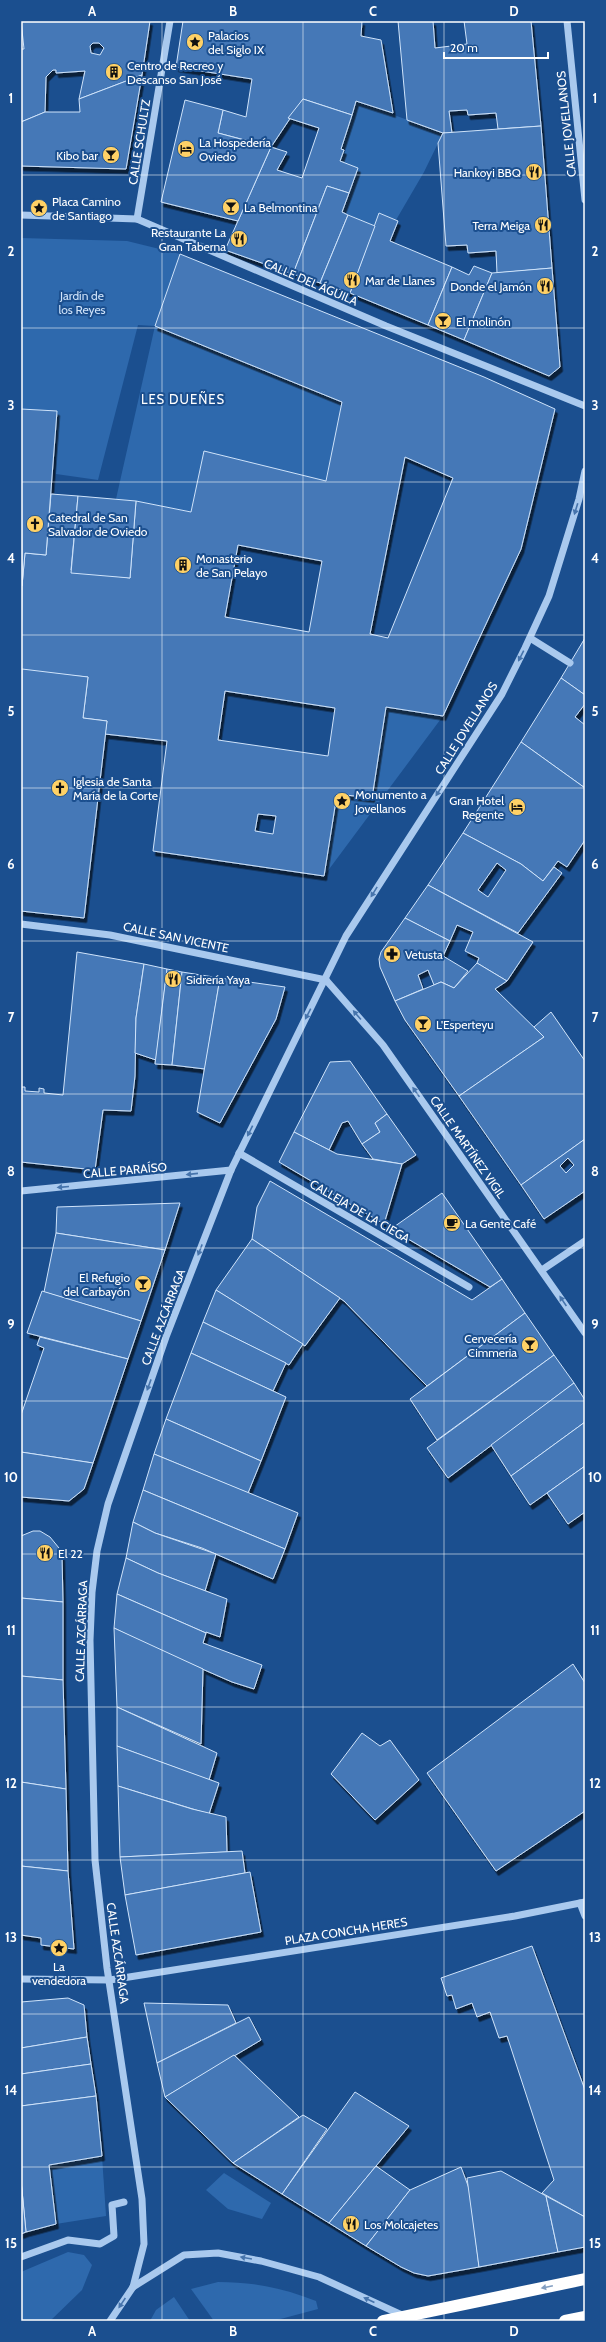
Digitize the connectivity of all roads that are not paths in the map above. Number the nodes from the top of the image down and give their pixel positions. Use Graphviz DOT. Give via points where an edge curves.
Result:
graph roads {
  1 [pos="170,21"];
  2 [pos="567,21"];
  3 [pos="585,200"];
  4 [pos="21,215"];
  5 [pos="137,219"];
  6 [pos="585,406"];
  7 [pos="585,471"];
  8 [pos="530,638"];
  9 [pos="570,663"];
  10 [pos="21,924"];
  11 [pos="326,980"];
  12 [pos="239,1153"];
  13 [pos="231,1170"];
  14 [pos="21,1191"];
  15 [pos="585,1241"];
  16 [pos="542,1270"];
  17 [pos="469,1287"];
  18 [pos="585,1333"];
  19 [pos="583,1903"];
  20 [pos="585,1916"];
  21 [pos="21,1979"];
  22 [pos="110,1980"];
  23 [pos="124,2202"];
  24 [pos="21,2257"];
  25 [pos="585,2279"];
  26 [pos="133,2287"];
  27 [pos="404,2316"];
  28 [pos="585,2317"];
  29 [pos="110,2320"];
  30 [pos="383,2321"];
  31 [pos="565,2321"];
  1 -- 5 [label="street, CALLE SCHULTZ"];
  2 -- 3 [label="street, CALLE JOVELLANOS"];
  4 -- 5 [label="street, CALLE DEL ÁGUILA"];
  5 -- 6 [label="street, CALLE DEL ÁGUILA" via="386,326"];
  7 -- 8 [label="street, CALLE JOVELLANOS, one-way" via="549,596"];
  8 -- 9 [label="street"];
  8 -- 11 [label="street, CALLE JOVELLANOS, one-way" via="502,694 346,936"];
  10 -- 11 [label="street, CALLE SAN VICENTE" via="110,935"];
  11 -- 12 [label="street, CALLE AZCÁRRAGA, one-way"];
  16 -- 11 [label="street, CALLE MARTÍNEZ VIGIL, one-way" via="383,1045"];
  12 -- 13 [label="street, CALLE AZCÁRRAGA"];
  12 -- 17 [label="street, CALLEJA DE LA CIEGA"];
  13 -- 14 [label="street, CALLE PARAÍSO, one-way"];
  13 -- 22 [label="street, CALLE AZCÁRRAGA, one-way" via="128,1443 108,1504 97,1551 92,1600 90,1700 95,1860"];
  15 -- 16 [label="street"];
  18 -- 16 [label="street, CALLE MARTÍNEZ VIGIL, one-way"];
  19 -- 20 [label="street"];
  19 -- 22 [label="street, PLAZA CONCHA HERES"];
  21 -- 22 [label="street, PLAZA CONCHA HERES"];
  22 -- 26 [label="street, CALLE AZCÁRRAGA" via="142,2199 144,2244"];
  23 -- 24 [label="street" via="112,2205 114,2236 100,2244 68,2240"];
  25 -- 27 [label="highway, one-way"];
  27 -- 26 [label="street, one-way" via="319,2277 261,2261 218,2253 184,2255"];
  26 -- 29 [label="street, CALLE AZCÁRRAGA, one-way"];
  27 -- 30 [label="highway"];
  28 -- 31 [label="highway"];
}
